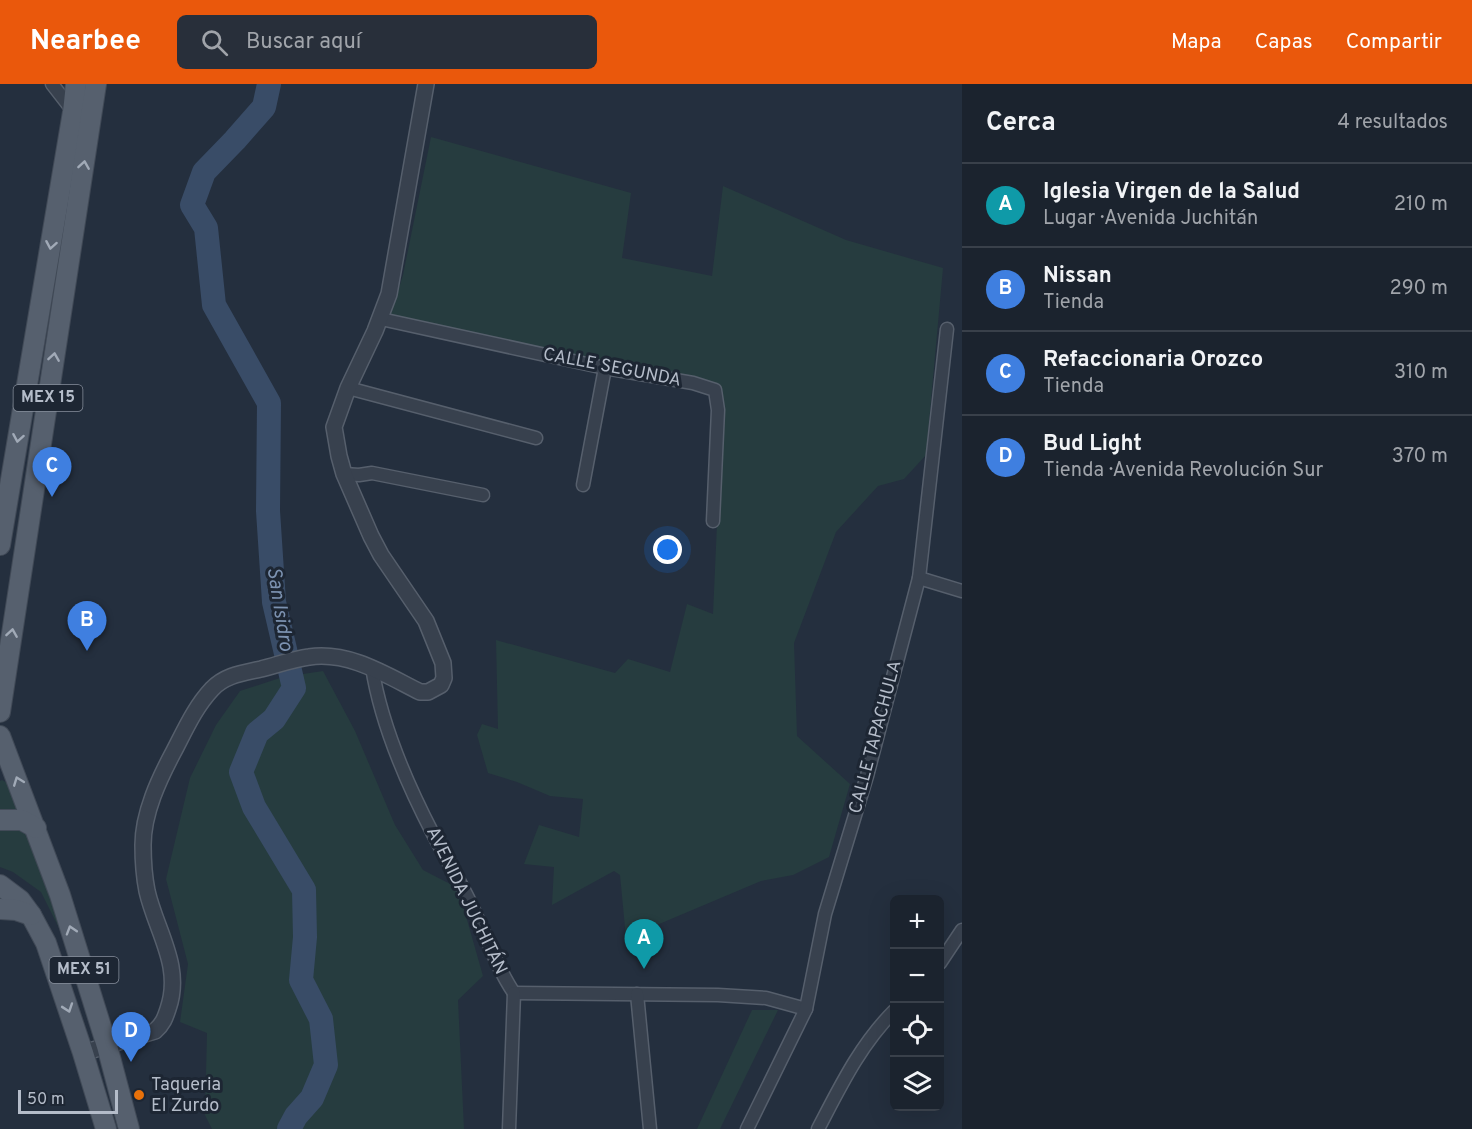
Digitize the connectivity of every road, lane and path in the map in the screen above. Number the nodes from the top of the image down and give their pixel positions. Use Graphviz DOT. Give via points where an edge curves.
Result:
graph roads {
  1 [pos="52,84"];
  2 [pos="76,84"];
  3 [pos="96,84"];
  4 [pos="426,84"];
  5 [pos="74,112"];
  6 [pos="381,319"];
  7 [pos="947,329"];
  8 [pos="605,368"];
  9 [pos="348,388"];
  10 [pos="536,438"];
  11 [pos="344,474"];
  12 [pos="583,485"];
  13 [pos="483,495"];
  14 [pos="713,521"];
  15 [pos="0,545"];
  16 [pos="919,578"];
  17 [pos="962,591"];
  18 [pos="372,667"];
  19 [pos="0,712"];
  20 [pos="0,736"];
  21 [pos="0,820"];
  22 [pos="36,828"];
  23 [pos="0,885"];
  24 [pos="0,909"];
  25 [pos="31,915"];
  26 [pos="962,930"];
  27 [pos="944,956"];
  28 [pos="514,993"];
  29 [pos="637,994"];
  30 [pos="806,1009"];
  31 [pos="890,1015"];
  32 [pos="107,1046"];
  33 [pos="83,1053"];
  34 [pos="106,1129"];
  35 [pos="129,1129"];
  36 [pos="509,1129"];
  37 [pos="650,1129"];
  38 [pos="747,1129"];
  39 [pos="818,1129"];
  1 -- 5 [label="street"];
  2 -- 5 [label="main road, MEX 15"];
  19 -- 3 [label="main road, MEX 15, one-way"];
  4 -- 6 [label="street" via="389,294"];
  5 -- 15 [label="main road, MEX 15, one-way"];
  6 -- 8 [label="street, CALLE SEGUNDA"];
  6 -- 9 [label="street"];
  7 -- 16 [label="street, CALLE TAPACHULA"];
  8 -- 12 [label="street"];
  8 -- 14 [label="street, CALLE SEGUNDA" via="715,390 718,410"];
  9 -- 10 [label="street"];
  9 -- 11 [label="street" via="334,427"];
  11 -- 13 [label="street" via="372,473"];
  11 -- 18 [label="street" via="381,555 426,621 444,678 435,689 420,692"];
  16 -- 17 [label="street"];
  16 -- 30 [label="street, CALLE TAPACHULA" via="867,777 825,914"];
  18 -- 28 [label="street, AVENIDA JUCHITÁN" via="377,700 404,770"];
  18 -- 32 [label="street" via="331,656 309,657 226,677 199,704 147,816 143,843 147,892 170,956 173,995 163,1024 155,1031"];
  22 -- 20 [label="main road, MEX 51, one-way"];
  21 -- 22 [label="main road" via="21,820"];
  32 -- 22 [label="main road, MEX 51, one-way"];
  23 -- 25 [label="main road, MEX 51" via="20,900"];
  24 -- 25 [label="main road"];
  25 -- 33 [label="main road, MEX 51, one-way" via="46,943"];
  26 -- 27 [label="street"];
  28 -- 29 [label="street, AVENIDA JUCHITÁN"];
  28 -- 36 [label="street"];
  29 -- 30 [label="street, AVENIDA JUCHITÁN" via="766,998"];
  29 -- 37 [label="street"];
  30 -- 38 [label="street, CALLE TAPACHULA"];
  31 -- 39 [label="street" via="862,1049"];
  32 -- 33 [label="street"];
  32 -- 35 [label="main road, MEX 51"];
  33 -- 34 [label="main road, MEX 51"];
}
